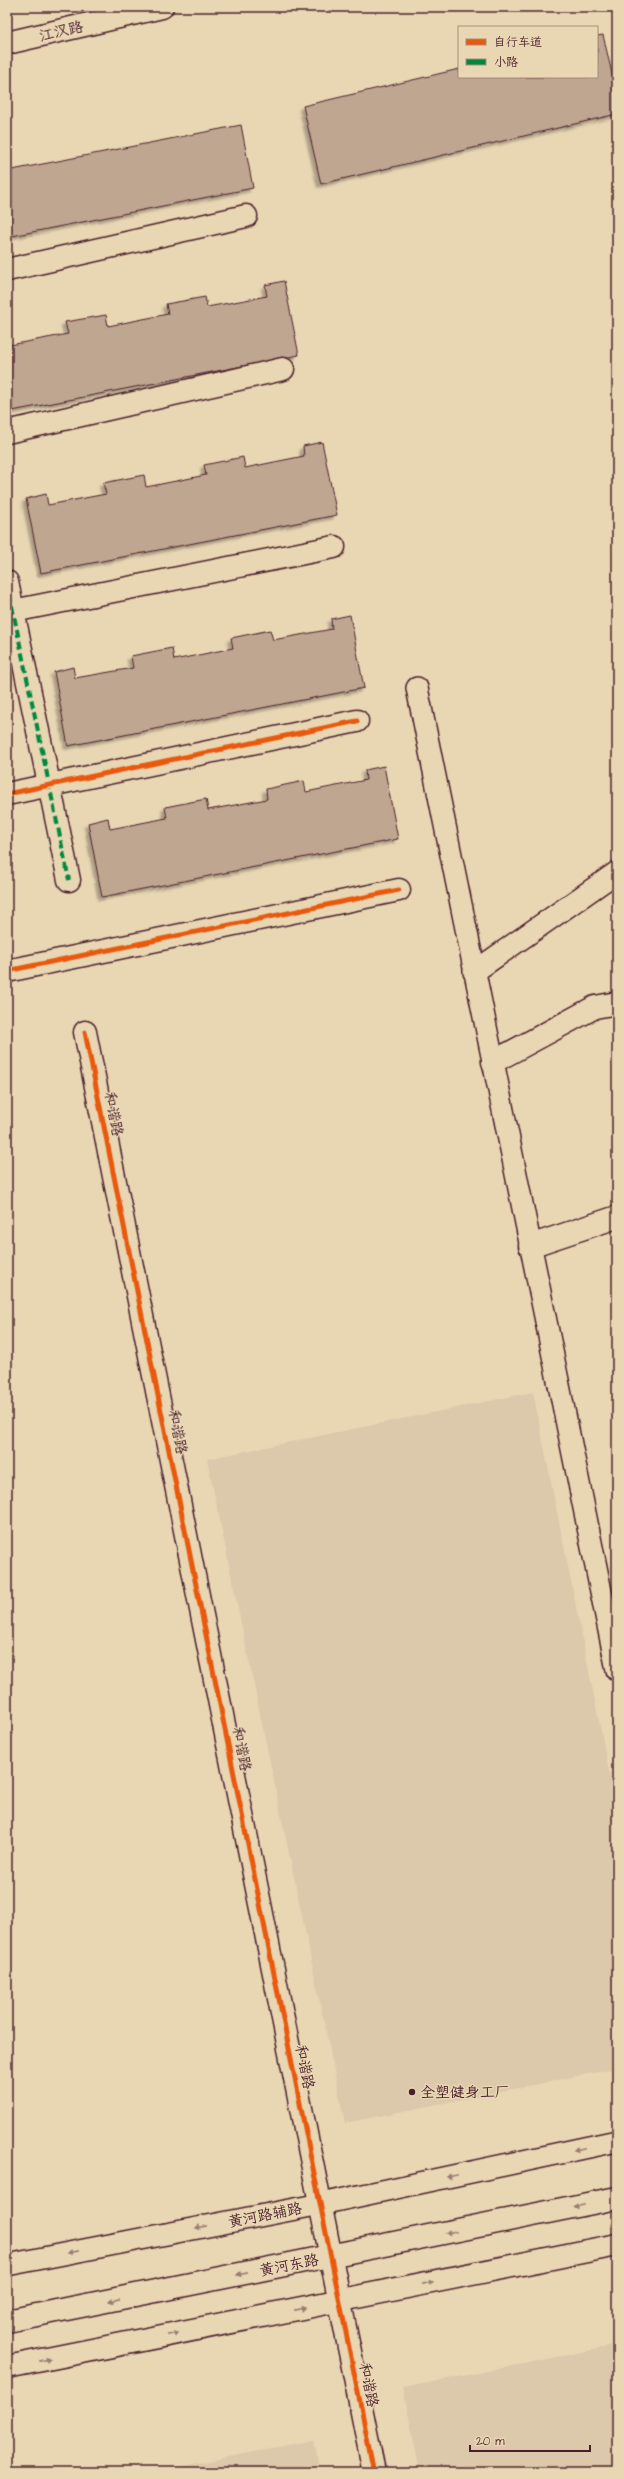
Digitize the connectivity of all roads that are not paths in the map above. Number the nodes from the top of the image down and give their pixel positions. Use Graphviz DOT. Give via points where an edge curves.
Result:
graph roads {
  1 [pos="162,7"];
  2 [pos="7,43"];
  3 [pos="246,216"];
  4 [pos="7,270"];
  5 [pos="283,369"];
  6 [pos="7,432"];
  7 [pos="334,547"];
  8 [pos="7,582"];
  9 [pos="12,622"];
  10 [pos="416,688"];
  11 [pos="356,721"];
  12 [pos="49,785"];
  13 [pos="7,794"];
  14 [pos="617,872"];
  15 [pos="69,880"];
  16 [pos="399,890"];
  17 [pos="7,971"];
  18 [pos="474,972"];
  19 [pos="617,1003"];
  20 [pos="85,1032"];
  21 [pos="493,1062"];
  22 [pos="617,1216"];
  23 [pos="530,1246"];
  24 [pos="616,1658"];
  25 [pos="617,2141"];
  26 [pos="617,2198"];
  27 [pos="320,2204"];
  28 [pos="617,2245"];
  29 [pos="331,2257"];
  30 [pos="7,2265"];
  31 [pos="340,2301"];
  32 [pos="7,2321"];
  33 [pos="7,2367"];
  34 [pos="374,2472"];
  1 -- 2 [label="street, 江汉路"];
  3 -- 4 [label="street"];
  5 -- 6 [label="street"];
  7 -- 9 [label="street"];
  8 -- 9 [label="street"];
  9 -- 12 [label="street"];
  10 -- 18 [label="lane"];
  11 -- 12 [label="street"];
  12 -- 13 [label="street"];
  12 -- 15 [label="street"];
  14 -- 18 [label="lane"];
  16 -- 17 [label="street"];
  18 -- 21 [label="lane"];
  19 -- 21 [label="street" via="595,1008"];
  20 -- 27 [label="street, 和谐路"];
  21 -- 23 [label="lane"];
  22 -- 23 [label="street"];
  23 -- 24 [label="lane"];
  25 -- 27 [label="lane, 黄河路辅路, one-way"];
  26 -- 29 [label="street, 黄河东路, one-way"];
  27 -- 29 [label="street, 和谐路"];
  27 -- 30 [label="lane, 黄河路辅路, one-way"];
  31 -- 28 [label="street, one-way"];
  29 -- 31 [label="street, 和谐路"];
  29 -- 32 [label="street, 黄河东路, one-way"];
  33 -- 31 [label="street, one-way"];
  31 -- 34 [label="street, 和谐路"];
}
